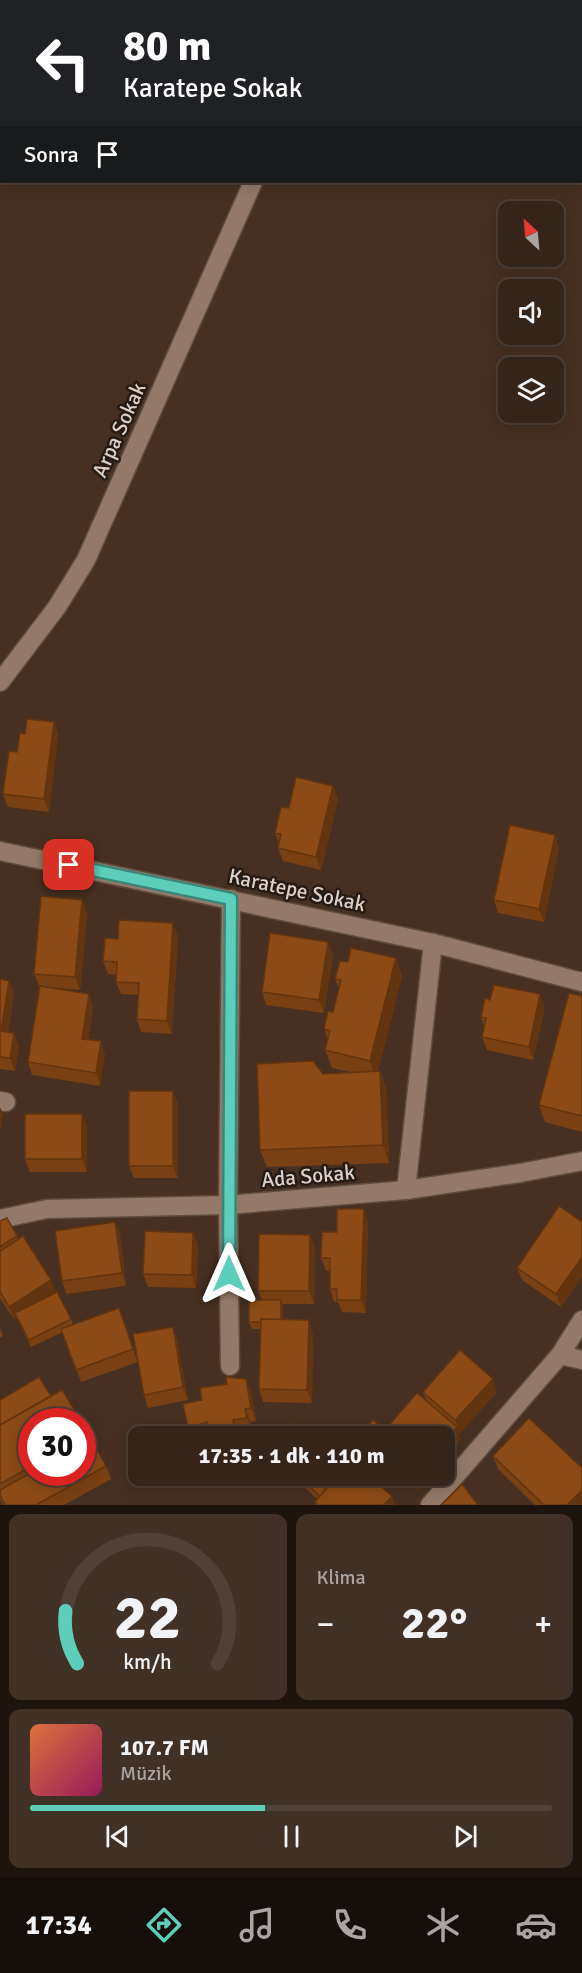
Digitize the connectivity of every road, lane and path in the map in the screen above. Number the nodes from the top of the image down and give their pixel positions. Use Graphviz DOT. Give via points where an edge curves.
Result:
graph roads {
  1 [pos="253,183"];
  2 [pos="0,682"];
  3 [pos="0,851"];
  4 [pos="231,899"];
  5 [pos="433,943"];
  6 [pos="582,982"];
  7 [pos="582,1161"];
  8 [pos="406,1190"];
  9 [pos="228,1205"];
  10 [pos="0,1219"];
  11 [pos="582,1320"];
  12 [pos="560,1355"];
  13 [pos="582,1360"];
  14 [pos="230,1366"];
  15 [pos="430,1505"];
  1 -- 2 [label="street, Arpa Sokak" via="86,560 57,607"];
  3 -- 4 [label="street, Karatepe Sokak"];
  4 -- 5 [label="street, Karatepe Sokak"];
  4 -- 9 [label="street"];
  5 -- 6 [label="street, Karatepe Sokak"];
  5 -- 8 [label="street"];
  7 -- 8 [label="street, Ada Sokak"];
  8 -- 9 [label="street, Ada Sokak"];
  9 -- 10 [label="street, Ada Sokak" via="47,1209"];
  9 -- 14 [label="street"];
  11 -- 12 [label="street"];
  12 -- 13 [label="street"];
  12 -- 15 [label="street"];
}
